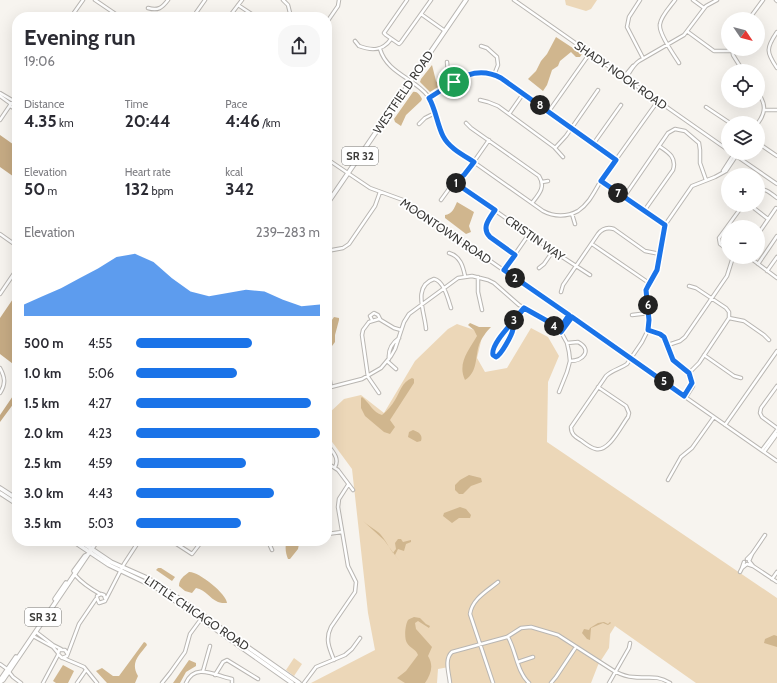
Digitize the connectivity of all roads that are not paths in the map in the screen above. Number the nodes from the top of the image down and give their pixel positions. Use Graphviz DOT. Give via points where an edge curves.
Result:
graph roads {
  1 [pos="83,0"];
  2 [pos="95,0"];
  3 [pos="168,0"];
  4 [pos="205,0"];
  5 [pos="242,0"];
  6 [pos="283,0"];
  7 [pos="339,0"];
  8 [pos="407,0"];
  9 [pos="431,0"];
  10 [pos="466,0"];
  11 [pos="514,0"];
  12 [pos="640,0"];
  13 [pos="675,0"];
  14 [pos="693,0"];
  15 [pos="717,0"];
  16 [pos="763,0"];
  17 [pos="238,4"];
  18 [pos="148,8"];
  19 [pos="704,8"];
  20 [pos="75,12"];
  21 [pos="113,12"];
  22 [pos="196,12"];
  23 [pos="232,12"];
  24 [pos="249,12"];
  25 [pos="290,12"];
  26 [pos="754,12"];
  27 [pos="421,14"];
  28 [pos="332,15"];
  29 [pos="445,31"];
  30 [pos="688,32"];
  31 [pos="777,32"];
  32 [pos="391,39"];
  33 [pos="355,40"];
  34 [pos="668,44"];
  35 [pos="481,46"];
  36 [pos="380,49"];
  37 [pos="721,51"];
  38 [pos="590,53"];
  39 [pos="643,58"];
  40 [pos="447,62"];
  41 [pos="679,63"];
  42 [pos="777,68"];
  43 [pos="494,75"];
  44 [pos="625,78"];
  45 [pos="410,82"];
  46 [pos="454,82"];
  47 [pos="598,90"];
  48 [pos="0,93"];
  49 [pos="523,94"];
  50 [pos="0,96"];
  51 [pos="429,98"];
  52 [pos="12,100"];
  53 [pos="480,100"];
  54 [pos="658,101"];
  55 [pos="12,102"];
  56 [pos="10,105"];
  57 [pos="621,105"];
  58 [pos="706,107"];
  59 [pos="765,110"];
  60 [pos="777,110"];
  61 [pos="549,111"];
  62 [pos="435,114"];
  63 [pos="509,114"];
  64 [pos="762,116"];
  65 [pos="721,117"];
  66 [pos="0,120"];
  67 [pos="466,123"];
  68 [pos="419,124"];
  69 [pos="572,128"];
  70 [pos="489,140"];
  71 [pos="594,143"];
  72 [pos="721,145"];
  73 [pos="659,146"];
  74 [pos="555,148"];
  75 [pos="765,148"];
  76 [pos="777,156"];
  77 [pos="563,157"];
  78 [pos="616,160"];
  79 [pos="731,160"];
  80 [pos="743,160"];
  81 [pos="332,162"];
  82 [pos="474,162"];
  83 [pos="348,173"];
  84 [pos="706,180"];
  85 [pos="548,181"];
  86 [pos="601,181"];
  87 [pos="454,182"];
  88 [pos="542,182"];
  89 [pos="777,184"];
  90 [pos="765,190"];
  91 [pos="380,192"];
  92 [pos="332,197"];
  93 [pos="624,197"];
  94 [pos="777,198"];
  95 [pos="441,200"];
  96 [pos="532,203"];
  97 [pos="776,204"];
  98 [pos="776,207"];
  99 [pos="495,210"];
  100 [pos="644,211"];
  101 [pos="759,212"];
  102 [pos="773,213"];
  103 [pos="572,214"];
  104 [pos="777,216"];
  105 [pos="768,219"];
  106 [pos="575,224"];
  107 [pos="765,224"];
  108 [pos="665,225"];
  109 [pos="0,234"];
  110 [pos="529,234"];
  111 [pos="777,236"];
  112 [pos="12,242"];
  113 [pos="592,244"];
  114 [pos="332,250"];
  115 [pos="553,251"];
  116 [pos="449,253"];
  117 [pos="660,254"];
  118 [pos="765,254"];
  119 [pos="515,255"];
  120 [pos="777,257"];
  121 [pos="731,264"];
  122 [pos="758,264"];
  123 [pos="576,267"];
  124 [pos="538,268"];
  125 [pos="504,270"];
  126 [pos="767,271"];
  127 [pos="590,275"];
  128 [pos="464,276"];
  129 [pos="12,277"];
  130 [pos="478,277"];
  131 [pos="777,278"];
  132 [pos="649,283"];
  133 [pos="689,286"];
  134 [pos="443,288"];
  135 [pos="561,292"];
  136 [pos="0,294"];
  137 [pos="711,298"];
  138 [pos="422,305"];
  139 [pos="451,308"];
  140 [pos="524,308"];
  141 [pos="482,310"];
  142 [pos="649,313"];
  143 [pos="632,315"];
  144 [pos="570,316"];
  145 [pos="729,318"];
  146 [pos="380,319"];
  147 [pos="372,320"];
  148 [pos="512,322"];
  149 [pos="426,329"];
  150 [pos="401,330"];
  151 [pos="648,330"];
  152 [pos="560,331"];
  153 [pos="769,340"];
  154 [pos="567,343"];
  155 [pos="668,345"];
  156 [pos="777,351"];
  157 [pos="704,355"];
  158 [pos="631,358"];
  159 [pos="388,360"];
  160 [pos="570,361"];
  161 [pos="0,368"];
  162 [pos="396,369"];
  163 [pos="689,373"];
  164 [pos="368,377"];
  165 [pos="741,378"];
  166 [pos="777,386"];
  167 [pos="332,387"];
  168 [pos="598,387"];
  169 [pos="559,392"];
  170 [pos="0,393"];
  171 [pos="379,393"];
  172 [pos="685,396"];
  173 [pos="714,417"];
  174 [pos="725,424"];
  175 [pos="777,429"];
  176 [pos="777,434"];
  177 [pos="763,451"];
  178 [pos="332,452"];
  179 [pos="777,461"];
  180 [pos="332,466"];
  181 [pos="335,467"];
  182 [pos="668,480"];
  183 [pos="348,484"];
  184 [pos="0,488"];
  185 [pos="353,490"];
  186 [pos="0,493"];
  187 [pos="12,496"];
  188 [pos="12,501"];
  189 [pos="342,532"];
  190 [pos="332,533"];
  191 [pos="765,535"];
  192 [pos="80,546"];
  193 [pos="84,546"];
  194 [pos="93,546"];
  195 [pos="136,546"];
  196 [pos="181,546"];
  197 [pos="198,546"];
  198 [pos="270,546"];
  199 [pos="272,550"];
  200 [pos="89,552"];
  201 [pos="747,561"];
  202 [pos="121,569"];
  203 [pos="740,572"];
  204 [pos="777,572"];
  205 [pos="75,574"];
  206 [pos="72,579"];
  207 [pos="772,579"];
  208 [pos="79,580"];
  209 [pos="498,582"];
  210 [pos="777,582"];
  211 [pos="110,590"];
  212 [pos="93,591"];
  213 [pos="102,594"];
  214 [pos="97,598"];
  215 [pos="106,598"];
  216 [pos="99,602"];
  217 [pos="91,607"];
  218 [pos="201,619"];
  219 [pos="36,632"];
  220 [pos="34,636"];
  221 [pos="508,637"];
  222 [pos="360,638"];
  223 [pos="630,643"];
  224 [pos="481,644"];
  225 [pos="71,645"];
  226 [pos="210,646"];
  227 [pos="576,647"];
  228 [pos="63,649"];
  229 [pos="58,654"];
  230 [pos="67,654"];
  231 [pos="533,657"];
  232 [pos="63,658"];
  233 [pos="334,660"];
  234 [pos="72,662"];
  235 [pos="518,662"];
  236 [pos="54,663"];
  237 [pos="0,664"];
  238 [pos="8,670"];
  239 [pos="86,670"];
  240 [pos="203,670"];
  241 [pos="614,671"];
  242 [pos="215,675"];
  243 [pos="6,676"];
  244 [pos="13,677"];
  245 [pos="258,679"];
  246 [pos="0,682"];
  247 [pos="163,682"];
  248 [pos="21,683"];
  249 [pos="43,683"];
  250 [pos="77,683"];
  251 [pos="97,683"];
  252 [pos="186,683"];
  253 [pos="232,683"];
  254 [pos="292,683"];
  255 [pos="298,683"];
  256 [pos="304,683"];
  257 [pos="450,683"];
  258 [pos="493,683"];
  259 [pos="529,683"];
  260 [pos="551,683"];
  261 [pos="609,683"];
  262 [pos="670,683"];
  1 -- 20 [label="street"];
  2 -- 21 [label="street"];
  3 -- 18 [label="street" via="161,8"];
  4 -- 22 [label="street"];
  5 -- 17 [label="street"];
  6 -- 25 [label="street"];
  7 -- 28 [label="street"];
  8 -- 32 [label="street" via="385,32"];
  9 -- 27 [label="street"];
  10 -- 29 [label="main road, WESTFIELD ROAD / SR 32"];
  11 -- 38 [label="street, SHADY NOOK ROAD"];
  12 -- 39 [label="street" via="629,17 627,27"];
  13 -- 34 [label="street" via="660,24"];
  14 -- 19 [label="street"];
  15 -- 19 [label="street"];
  16 -- 26 [label="street"];
  17 -- 23 [label="street"];
  17 -- 24 [label="street"];
  19 -- 30 [label="street"];
  27 -- 29 [label="street"];
  27 -- 32 [label="street" via="401,43"];
  29 -- 45 [label="main road, WESTFIELD ROAD / SR 32"];
  30 -- 34 [label="street"];
  30 -- 37 [label="street" via="714,51"];
  31 -- 42 [label="street" via="768,49"];
  32 -- 36 [label="street"];
  33 -- 36 [label="street" via="363,48"];
  34 -- 39 [label="street"];
  34 -- 41 [label="street"];
  35 -- 43 [label="street" via="497,57 498,65"];
  36 -- 45 [label="street" via="392,68"];
  38 -- 44 [label="street, SHADY NOOK ROAD"];
  38 -- 61 [label="street"];
  39 -- 44 [label="street" via="633,66"];
  40 -- 46 [label="street" via="448,73"];
  43 -- 46 [label="street" via="474,72"];
  43 -- 49 [label="street"];
  44 -- 54 [label="street, SHADY NOOK ROAD"];
  45 -- 51 [label="street"];
  45 -- 83 [label="main road, WESTFIELD ROAD / SR 32"];
  46 -- 51 [label="street"];
  47 -- 69 [label="street"];
  48 -- 52 [label="street"];
  49 -- 61 [label="street"];
  49 -- 63 [label="street"];
  50 -- 56 [label="street"];
  51 -- 62 [label="street"];
  53 -- 63 [label="street" via="493,104"];
  54 -- 72 [label="street, SHADY NOOK ROAD"];
  54 -- 78 [label="street"];
  55 -- 56 [label="street"];
  56 -- 66 [label="street"];
  57 -- 71 [label="street"];
  58 -- 65 [label="street"];
  59 -- 60 [label="street"];
  59 -- 64 [label="street"];
  61 -- 69 [label="street"];
  62 -- 68 [label="street" via="424,118"];
  62 -- 82 [label="street" via="442,136 451,146"];
  63 -- 74 [label="street"];
  67 -- 70 [label="street"];
  69 -- 71 [label="street"];
  69 -- 74 [label="street"];
  70 -- 82 [label="street"];
  70 -- 88 [label="street" via="537,174"];
  71 -- 78 [label="street"];
  73 -- 84 [label="street" via="671,130 685,131 699,143 700,163"];
  73 -- 93 [label="street"];
  73 -- 100 [label="street" via="671,155 675,165"];
  74 -- 77 [label="street"];
  75 -- 76 [label="street"];
  78 -- 86 [label="street"];
  79 -- 84 [label="street" via="723,172"];
  80 -- 89 [label="street"];
  81 -- 83 [label="street, MOONTOWN ROAD"];
  82 -- 87 [label="street" via="464,175"];
  82 -- 96 [label="street"];
  83 -- 91 [label="street, MOONTOWN ROAD"];
  83 -- 92 [label="main road, WESTFIELD ROAD / SR 32"];
  84 -- 108 [label="street" via="692,186"];
  85 -- 88 [label="street"];
  86 -- 93 [label="street"];
  86 -- 103 [label="street" via="587,203"];
  87 -- 95 [label="street"];
  87 -- 99 [label="street, CRISTIN WAY"];
  88 -- 96 [label="street" via="541,190"];
  90 -- 94 [label="street"];
  91 -- 114 [label="street" via="375,206 350,243"];
  91 -- 125 [label="street, MOONTOWN ROAD" via="404,200"];
  93 -- 100 [label="street"];
  96 -- 103 [label="street" via="552,214"];
  97 -- 98 [label="street"];
  98 -- 102 [label="street"];
  99 -- 110 [label="street, CRISTIN WAY"];
  99 -- 119 [label="street" via="486,223 487,234"];
  100 -- 108 [label="street"];
  101 -- 105 [label="street"];
  102 -- 104 [label="street"];
  102 -- 105 [label="street"];
  103 -- 106 [label="street"];
  105 -- 107 [label="street"];
  108 -- 117 [label="street"];
  109 -- 112 [label="street"];
  110 -- 115 [label="street, CRISTIN WAY"];
  110 -- 119 [label="street"];
  111 -- 118 [label="street"];
  113 -- 117 [label="street" via="600,232 610,228 645,251"];
  113 -- 123 [label="street"];
  113 -- 132 [label="street"];
  115 -- 123 [label="street, CRISTIN WAY"];
  115 -- 124 [label="street"];
  116 -- 128 [label="street" via="458,258"];
  117 -- 132 [label="street" via="657,270"];
  119 -- 125 [label="street"];
  120 -- 126 [label="street"];
  121 -- 137 [label="street" via="728,274"];
  122 -- 126 [label="street"];
  123 -- 127 [label="street, CRISTIN WAY"];
  123 -- 135 [label="street" via="562,286"];
  125 -- 144 [label="street, MOONTOWN ROAD"];
  126 -- 131 [label="street"];
  128 -- 130 [label="street"];
  128 -- 134 [label="street"];
  129 -- 136 [label="street"];
  130 -- 140 [label="street" via="494,283"];
  130 -- 141 [label="street"];
  132 -- 142 [label="street" via="646,294"];
  133 -- 137 [label="street"];
  134 -- 138 [label="street"];
  134 -- 138 [label="street" via="437,280 429,281 421,294"];
  134 -- 139 [label="street"];
  137 -- 145 [label="street" via="728,310"];
  137 -- 155 [label="street" via="685,337"];
  138 -- 149 [label="street"];
  138 -- 150 [label="street" via="407,316"];
  140 -- 148 [label="street"];
  140 -- 152 [label="street"];
  142 -- 143 [label="street"];
  142 -- 151 [label="street"];
  144 -- 152 [label="street"];
  144 -- 158 [label="street, MOONTOWN ROAD"];
  145 -- 153 [label="street" via="744,321"];
  145 -- 157 [label="street"];
  146 -- 147 [label="street"];
  146 -- 147 [label="street" via="374,314 370,316"];
  146 -- 150 [label="street"];
  147 -- 164 [label="street" via="362,335"];
  148 -- 148 [label="street" via="492,351 494,356 499,356 512,332"];
  150 -- 159 [label="street" via="395,349"];
  151 -- 155 [label="street" via="664,337"];
  151 -- 158 [label="street"];
  152 -- 154 [label="street"];
  154 -- 160 [label="street"];
  154 -- 160 [label="street" via="578,342 585,350 580,359"];
  155 -- 163 [label="street" via="673,360"];
  156 -- 174 [label="street"];
  157 -- 163 [label="street"];
  157 -- 165 [label="street"];
  158 -- 168 [label="street" via="623,367 607,374"];
  158 -- 172 [label="street, MOONTOWN ROAD"];
  159 -- 162 [label="street"];
  159 -- 164 [label="street"];
  160 -- 169 [label="street"];
  161 -- 170 [label="street" via="4,383"];
  163 -- 172 [label="street" via="692,383"];
  164 -- 167 [label="street"];
  164 -- 171 [label="street"];
  166 -- 175 [label="street" via="760,413 762,418"];
  168 -- 168 [label="street" via="571,430 592,448 601,450 609,445 628,417 629,411 626,406"];
  172 -- 173 [label="street, MOONTOWN ROAD"];
  173 -- 174 [label="street, MOONTOWN ROAD"];
  173 -- 182 [label="street" via="692,448 681,457"];
  174 -- 177 [label="street, MOONTOWN ROAD"];
  175 -- 177 [label="street"];
  176 -- 177 [label="street"];
  177 -- 179 [label="street, MOONTOWN ROAD"];
  178 -- 181 [label="street" via="337,462"];
  180 -- 181 [label="street"];
  181 -- 183 [label="street"];
  183 -- 185 [label="street"];
  183 -- 189 [label="street" via="338,502"];
  184 -- 187 [label="main road"];
  186 -- 188 [label="main road"];
  189 -- 190 [label="street"];
  189 -- 233 [label="street" via="348,566 356,587 328,632 328,644"];
  191 -- 201 [label="street"];
  192 -- 200 [label="main road"];
  193 -- 200 [label="main road"];
  194 -- 200 [label="main road, SR 32"];
  195 -- 202 [label="street"];
  196 -- 197 [label="street" via="192,554"];
  198 -- 199 [label="street"];
  200 -- 202 [label="main road, LITTLE CHICAGO ROAD"];
  200 -- 205 [label="main road, SR 32"];
  200 -- 238 [label="main road, SR 32"];
  201 -- 203 [label="street"];
  201 -- 207 [label="street"];
  202 -- 211 [label="street"];
  202 -- 218 [label="main road, LITTLE CHICAGO ROAD" via="153,586"];
  202 -- 255 [label="main road, LITTLE CHICAGO ROAD" via="143,576 161,586"];
  204 -- 207 [label="street"];
  205 -- 206 [label="main road, SR 32"];
  205 -- 208 [label="street"];
  206 -- 208 [label="street"];
  206 -- 219 [label="main road, SR 32"];
  207 -- 210 [label="street"];
  208 -- 212 [label="street"];
  209 -- 224 [label="street" via="476,600 472,607 471,616"];
  211 -- 213 [label="street"];
  211 -- 215 [label="street"];
  212 -- 213 [label="street"];
  212 -- 214 [label="street"];
  213 -- 214 [label="street"];
  213 -- 215 [label="street"];
  214 -- 216 [label="street"];
  214 -- 217 [label="street"];
  215 -- 216 [label="street" via="104,602"];
  216 -- 217 [label="street"];
  217 -- 225 [label="street" via="79,624"];
  218 -- 247 [label="street" via="190,634 185,652"];
  218 -- 254 [label="main road, LITTLE CHICAGO ROAD"];
  219 -- 220 [label="main road, SR 32"];
  219 -- 228 [label="street"];
  220 -- 229 [label="street" via="53,647"];
  220 -- 238 [label="main road, SR 32"];
  221 -- 224 [label="street"];
  221 -- 227 [label="street" via="523,627 531,627 556,634"];
  221 -- 235 [label="street"];
  222 -- 233 [label="street" via="347,653"];
  223 -- 241 [label="street"];
  224 -- 257 [label="street" via="455,650 449,654 447,661"];
  224 -- 258 [label="street"];
  225 -- 228 [label="street"];
  225 -- 230 [label="street"];
  226 -- 240 [label="street"];
  227 -- 241 [label="street"];
  227 -- 260 [label="street"];
  228 -- 229 [label="street"];
  228 -- 230 [label="street"];
  229 -- 232 [label="street"];
  229 -- 236 [label="street"];
  230 -- 232 [label="street"];
  230 -- 234 [label="street"];
  231 -- 235 [label="street"];
  232 -- 234 [label="street"];
  232 -- 236 [label="street"];
  233 -- 256 [label="street" via="316,668"];
  234 -- 239 [label="street"];
  235 -- 259 [label="street"];
  236 -- 249 [label="street"];
  237 -- 238 [label="street"];
  238 -- 243 [label="main road, SR 32"];
  238 -- 244 [label="street"];
  238 -- 246 [label="main road, SR 32"];
  239 -- 250 [label="street"];
  239 -- 251 [label="street"];
  240 -- 242 [label="street"];
  240 -- 252 [label="street" via="190,676"];
  241 -- 261 [label="street"];
  241 -- 262 [label="street" via="630,677 658,677"];
  242 -- 245 [label="street" via="226,660 229,660"];
  242 -- 253 [label="street" via="232,679"];
  243 -- 244 [label="street"];
  243 -- 246 [label="main road, SR 32"];
  244 -- 248 [label="street"];
}
